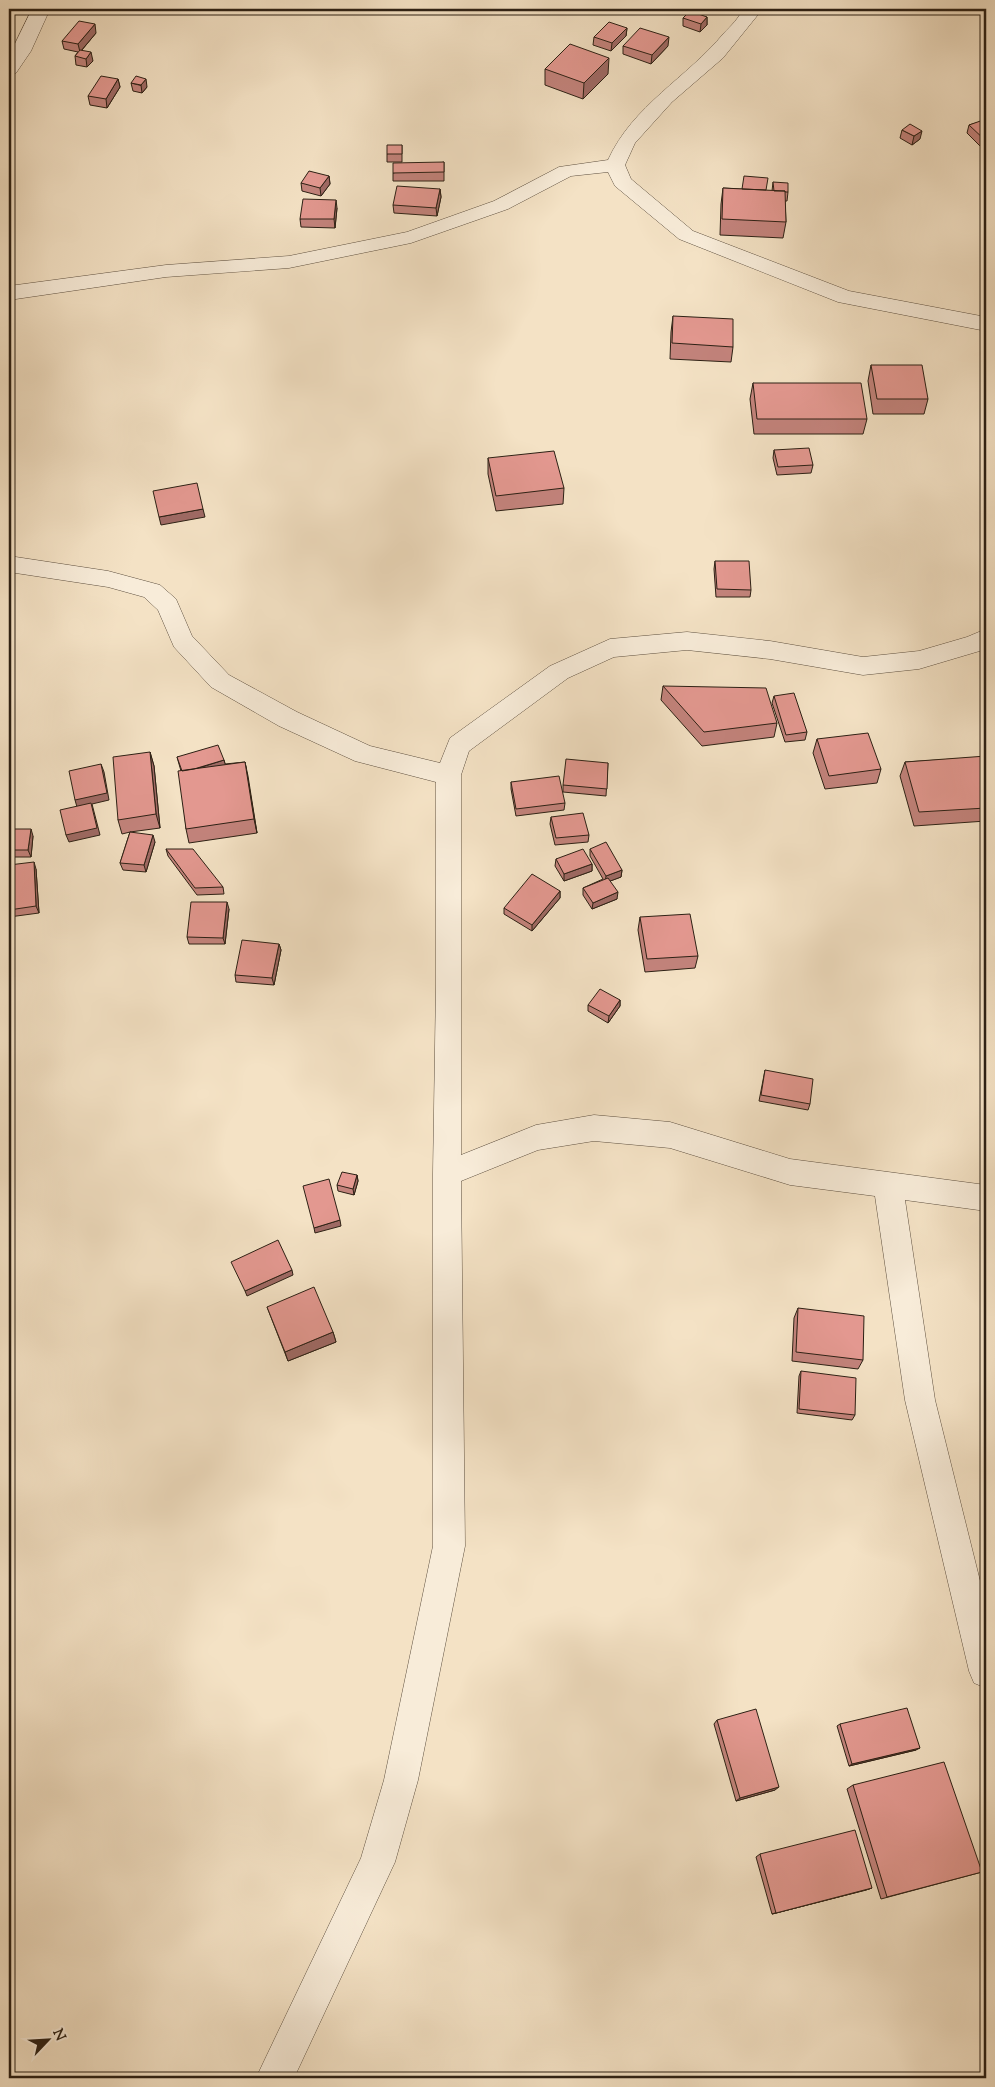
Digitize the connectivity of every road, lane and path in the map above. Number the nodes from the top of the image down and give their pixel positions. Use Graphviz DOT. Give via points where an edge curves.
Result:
graph roads {
  1 [pos="41,9"];
  2 [pos="752,9"];
  3 [pos="9,69"];
  4 [pos="615,165"];
  5 [pos="9,293"];
  6 [pos="986,324"];
  7 [pos="9,564"];
  8 [pos="986,638"];
  9 [pos="448,775"];
  10 [pos="447,1174"];
  11 [pos="888,1185"];
  12 [pos="986,1198"];
  13 [pos="986,1671"];
  14 [pos="275,2078"];
  1 -- 3 [label="street" via="22,52"];
  2 -- 4 [label="street" via="717,54 665,98 626,141"];
  4 -- 5 [label="street" via="566,171 501,205 402,239 289,262 166,271"];
  4 -- 6 [label="street" via="622,182 686,235 845,296"];
  7 -- 9 [label="street" via="108,579 152,591 168,605 182,641 220,681 288,719 364,754"];
  8 -- 9 [label="street" via="919,660 863,666 770,650 687,641 610,648 559,672 459,745"];
  9 -- 10 [label="street"];
  10 -- 11 [label="street" via="536,1138 594,1128 670,1135 790,1172"];
  10 -- 14 [label="street" via="449,1546 401,1780 377,1862"];
  11 -- 12 [label="street"];
  11 -- 13 [label="street" via="920,1400"];
}
